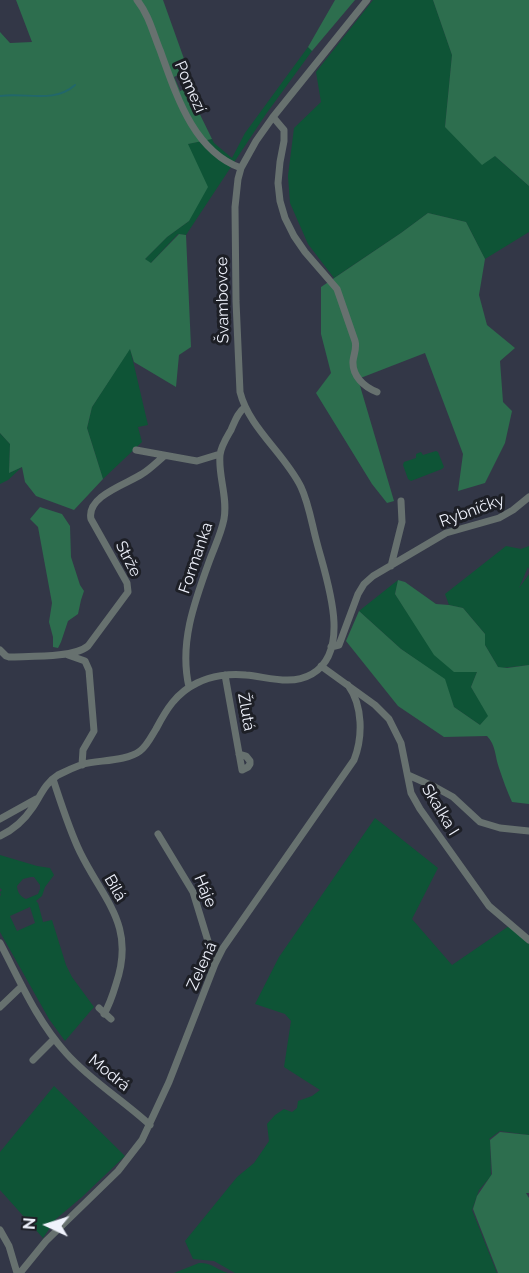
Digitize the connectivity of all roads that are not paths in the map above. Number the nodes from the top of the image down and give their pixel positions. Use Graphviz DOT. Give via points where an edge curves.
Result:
graph roads {
  1 [pos="138,0"];
  2 [pos="367,0"];
  3 [pos="273,117"];
  4 [pos="241,168"];
  5 [pos="377,392"];
  6 [pos="245,407"];
  7 [pos="136,450"];
  8 [pos="220,454"];
  9 [pos="164,456"];
  10 [pos="529,497"];
  11 [pos="401,501"];
  12 [pos="391,566"];
  13 [pos="331,647"];
  14 [pos="0,650"];
  15 [pos="66,654"];
  16 [pos="321,666"];
  17 [pos="225,675"];
  18 [pos="348,685"];
  19 [pos="189,687"];
  20 [pos="239,754"];
  21 [pos="81,765"];
  22 [pos="408,775"];
  23 [pos="53,779"];
  24 [pos="38,798"];
  25 [pos="0,819"];
  26 [pos="529,831"];
  27 [pos="158,834"];
  28 [pos="0,836"];
  29 [pos="529,940"];
  30 [pos="0,943"];
  31 [pos="215,964"];
  32 [pos="22,986"];
  33 [pos="0,1007"];
  34 [pos="111,1019"];
  35 [pos="54,1039"];
  36 [pos="33,1060"];
  37 [pos="150,1125"];
  38 [pos="0,1230"];
  39 [pos="19,1273"];
  1 -- 4 [label="street, Pomezí" via="149,19 184,113 215,154"];
  2 -- 3 [label="street, Švambovce"];
  3 -- 4 [label="street, Švambovce"];
  3 -- 5 [label="street" via="284,130 278,183 285,218 305,252 337,289 355,340 354,371 369,389"];
  4 -- 6 [label="street, Švambovce" via="235,207 235,259 239,385"];
  6 -- 8 [label="street"];
  6 -- 13 [label="street, Švambovce" via="305,497 331,596 335,620"];
  7 -- 9 [label="street"];
  8 -- 9 [label="street" via="197,460"];
  8 -- 19 [label="street, Formanka" via="224,521 189,622 185,666"];
  9 -- 15 [label="street, Strže" via="142,474 112,489 90,512 128,592 88,646"];
  10 -- 12 [label="street, Rybníčky" via="499,518 446,533"];
  11 -- 12 [label="street" via="402,522"];
  12 -- 13 [label="street, Rybníčky" via="364,584 339,645"];
  13 -- 16 [label="street"];
  14 -- 15 [label="street, Strže" via="9,657"];
  15 -- 21 [label="street" via="86,661 89,670 94,731 82,750"];
  16 -- 17 [label="street" via="296,680"];
  16 -- 18 [label="street"];
  17 -- 19 [label="street"];
  17 -- 20 [label="street, Žlutá"];
  18 -- 22 [label="street, Skalka I" via="389,718 401,743"];
  18 -- 31 [label="street, Zelená" via="359,715 359,745 354,760"];
  19 -- 21 [label="street" via="169,705 149,742 138,753"];
  21 -- 23 [label="street"];
  22 -- 26 [label="street" via="453,797 480,822"];
  22 -- 29 [label="street, Skalka I" via="411,793 420,809 489,906"];
  23 -- 24 [label="street"];
  23 -- 34 [label="street, Bílá" via="77,846 121,931 121,968 114,992 101,1011"];
  24 -- 25 [label="street"];
  24 -- 28 [label="street" via="21,822"];
  27 -- 31 [label="street, Háje" via="193,892"];
  30 -- 32 [label="street, Modrá"];
  31 -- 37 [label="street, Zelená"];
  32 -- 33 [label="street"];
  32 -- 35 [label="street, Modrá"];
  35 -- 36 [label="street"];
  35 -- 37 [label="street, Modrá" via="80,1068"];
  37 -- 39 [label="street, Zelená" via="118,1171"];
  38 -- 39 [label="street"];
}
